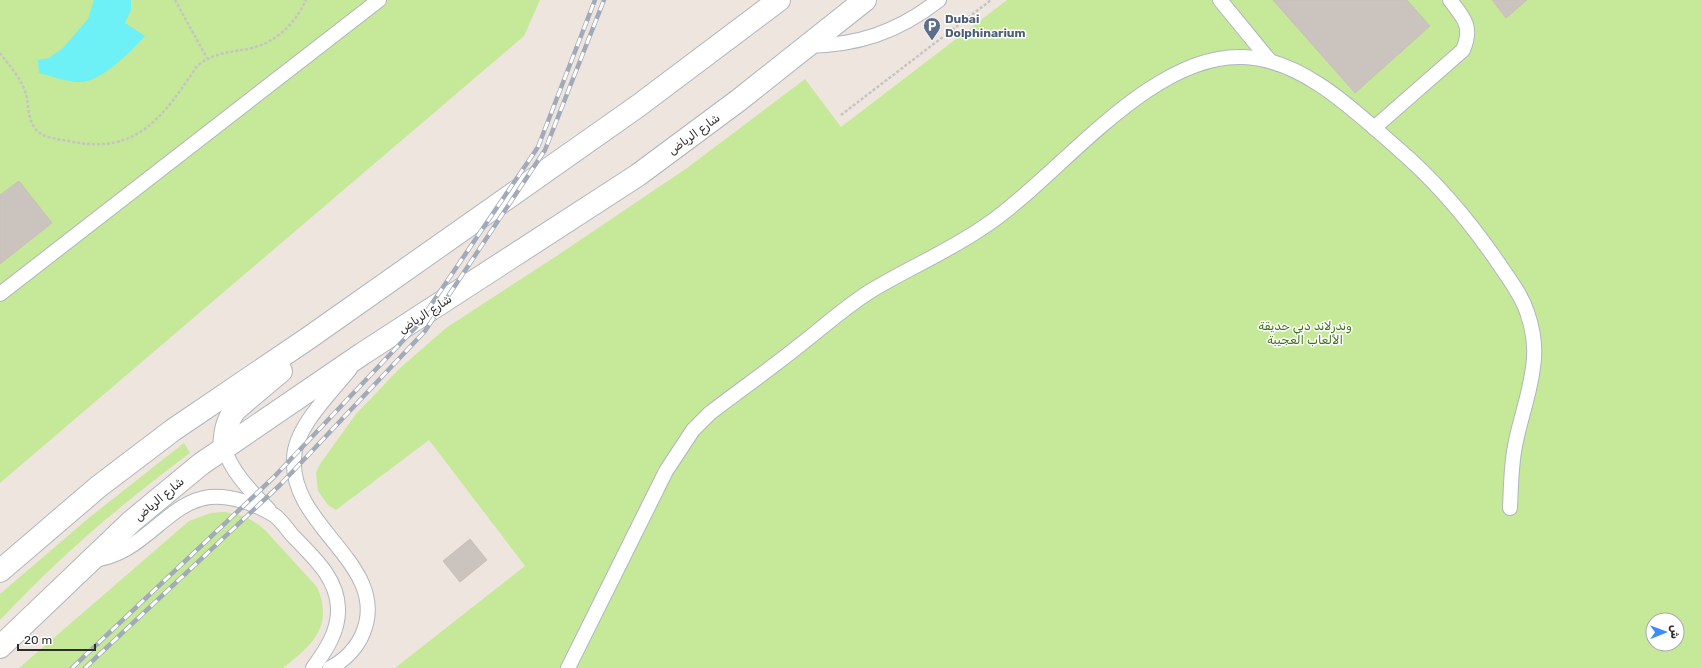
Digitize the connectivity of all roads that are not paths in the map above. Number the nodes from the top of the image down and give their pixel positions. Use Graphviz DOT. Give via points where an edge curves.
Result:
graph roads {
  1 [pos="379,0"];
  2 [pos="779,0"];
  3 [pos="866,0"];
  4 [pos="939,0"];
  5 [pos="1220,0"];
  6 [pos="1450,0"];
  7 [pos="805,46"];
  8 [pos="1270,60"];
  9 [pos="1374,128"];
  10 [pos="0,294"];
  11 [pos="310,337"];
  12 [pos="362,354"];
  13 [pos="224,448"];
  14 [pos="1510,508"];
  15 [pos="274,515"];
  16 [pos="91,560"];
  17 [pos="0,571"];
  18 [pos="0,647"];
  19 [pos="313,668"];
  20 [pos="330,668"];
  21 [pos="568,668"];
  1 -- 10 [label="lane"];
  2 -- 11 [label="main road" via="638,106"];
  3 -- 7 [label="main road, شارع الرياض"];
  4 -- 7 [label="lane" via="916,17 873,37 851,43"];
  5 -- 8 [label="lane"];
  6 -- 9 [label="lane" via="1467,25 1468,38 1463,50"];
  7 -- 12 [label="main road, شارع الرياض" via="739,100 638,175"];
  8 -- 9 [label="lane" via="1295,69 1318,84"];
  8 -- 21 [label="lane" via="1243,57 1215,59 1189,68 1156,85 1089,136 1026,194 988,224 926,262 868,293 710,413 693,430 666,471"];
  9 -- 14 [label="lane" via="1436,184 1478,233 1515,287 1527,311 1533,338 1534,365 1515,447"];
  11 -- 13 [label="main road" via="298,355 235,410 226,426"];
  11 -- 17 [label="main road" via="135,458"];
  12 -- 13 [label="main road, شارع الرياض"];
  12 -- 20 [label="lane" via="310,419 299,437 294,458 295,479 302,498 357,572 365,588 369,606 367,624 360,641 338,664"];
  13 -- 15 [label="lane" via="234,471"];
  13 -- 16 [label="main road, شارع الرياض" via="155,502"];
  15 -- 16 [label="lane" via="244,502 210,497 193,502 177,511 124,551 108,558"];
  15 -- 19 [label="lane" via="324,569 334,587 338,607 336,628"];
  16 -- 18 [label="main road, شارع الرياض"];
}
